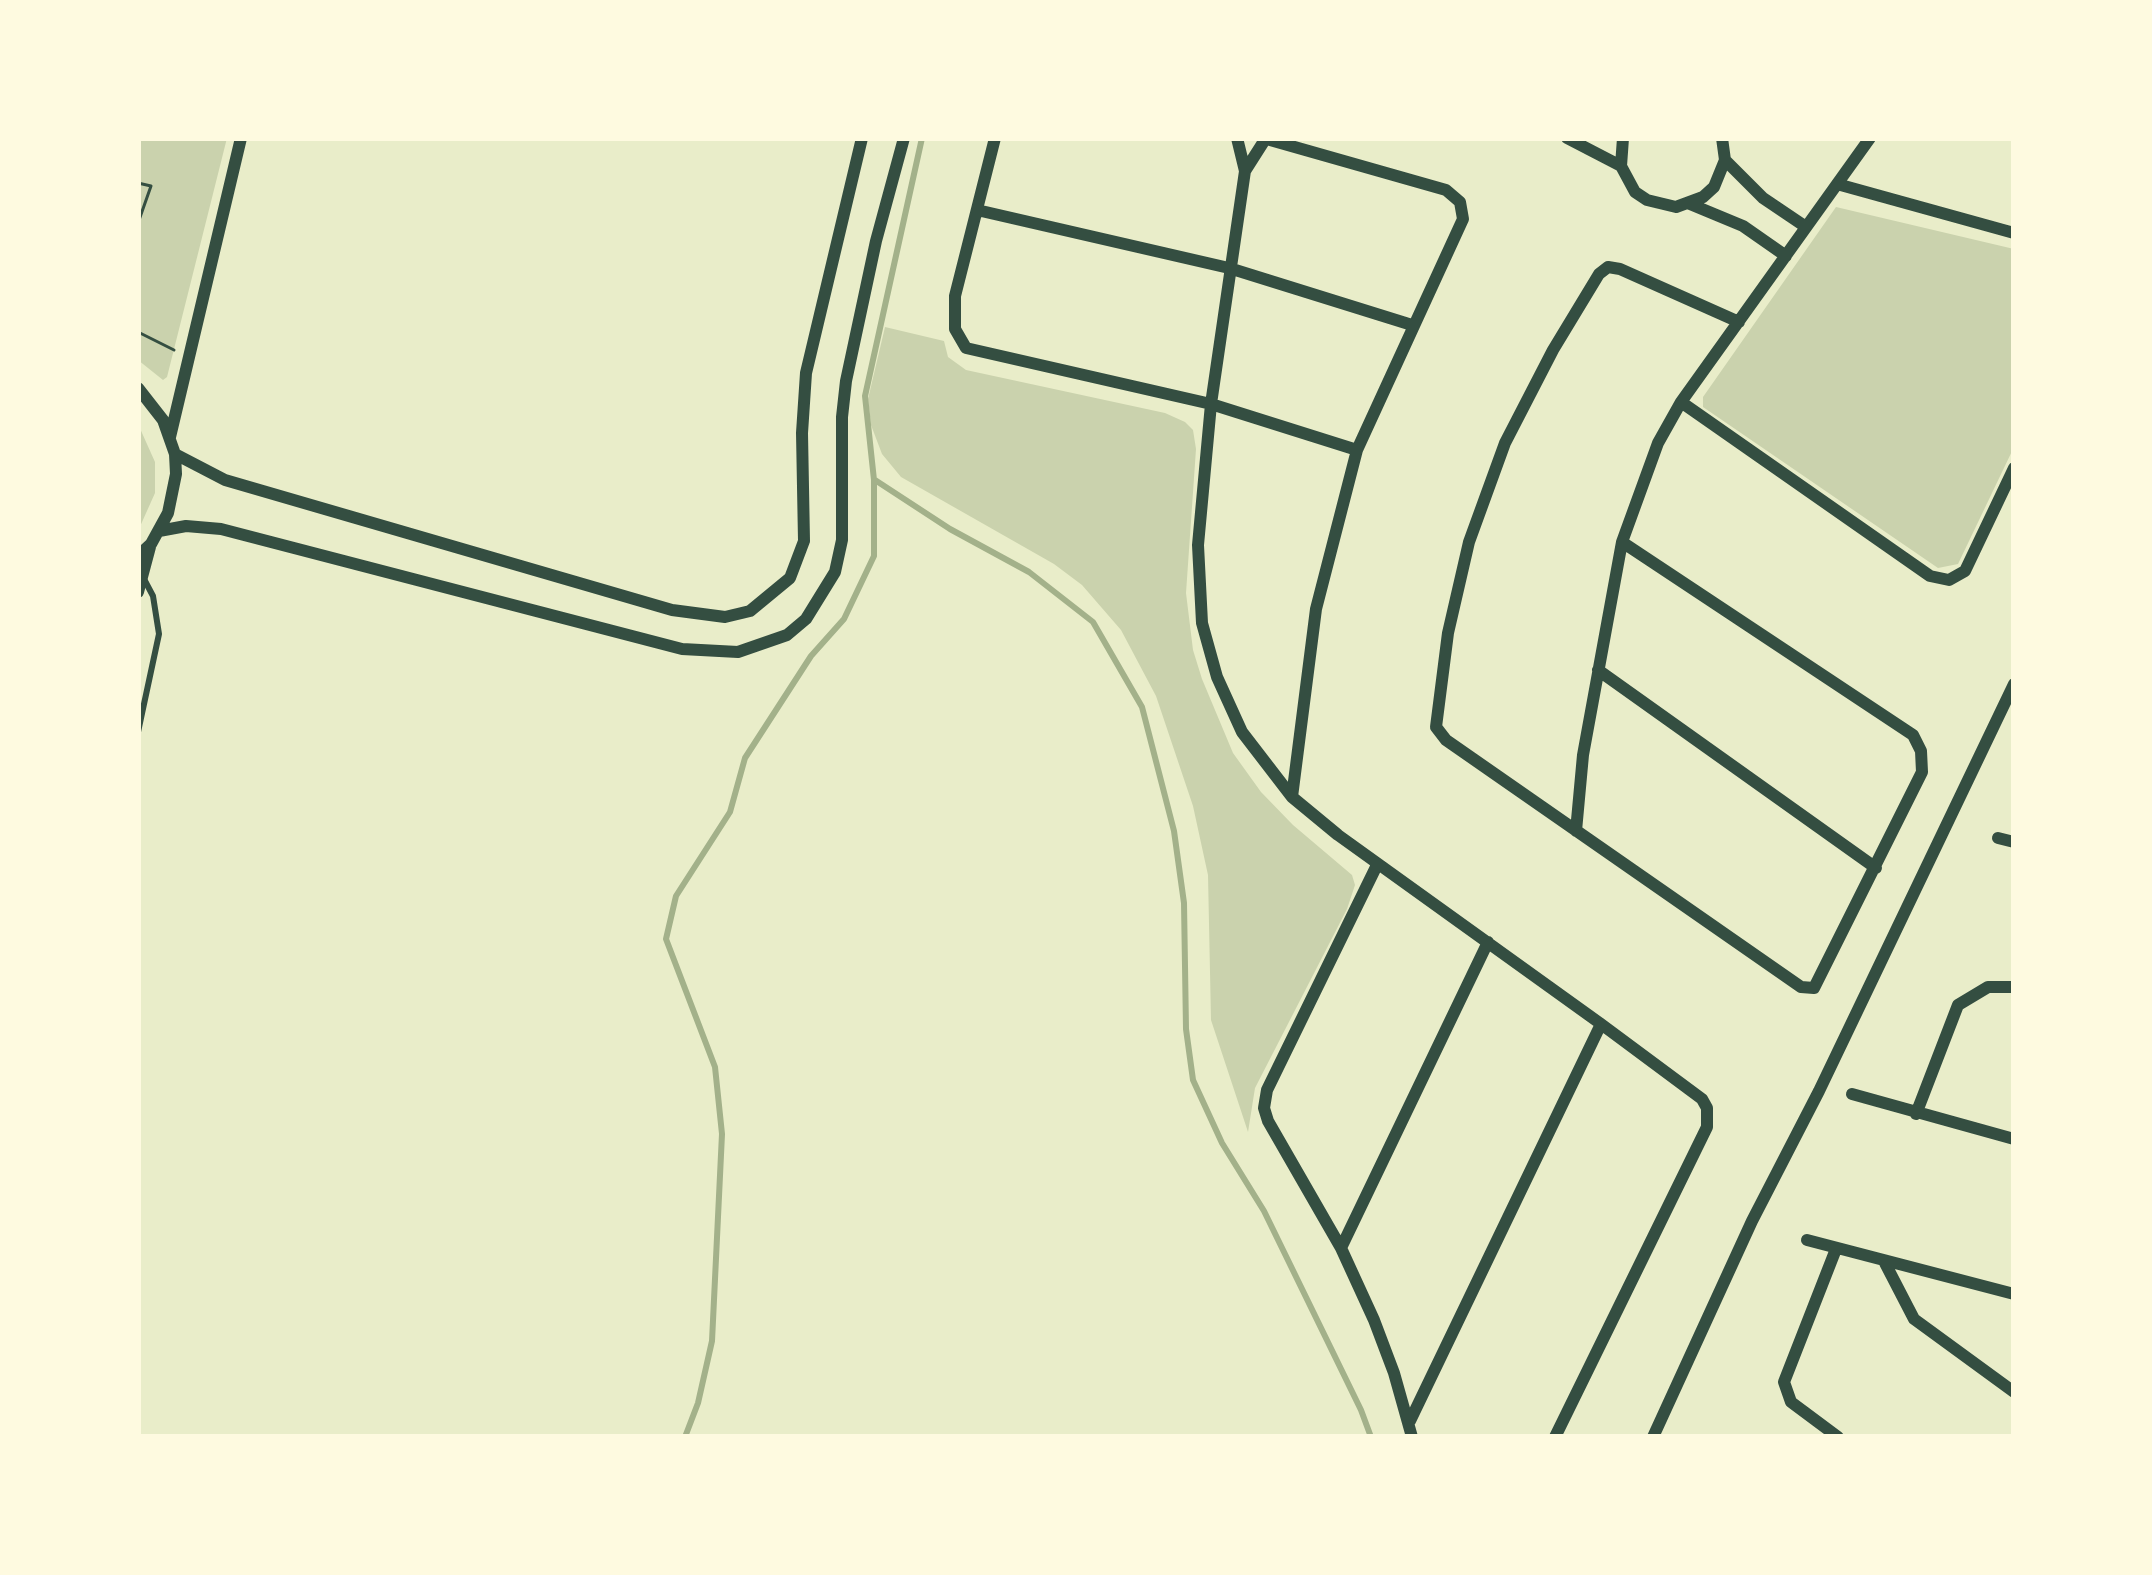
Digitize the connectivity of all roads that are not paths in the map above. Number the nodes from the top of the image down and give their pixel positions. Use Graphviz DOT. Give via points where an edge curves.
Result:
graph roads {
  1 [pos="241,138"];
  2 [pos="862,138"];
  3 [pos="904,138"];
  4 [pos="995,138"];
  5 [pos="1237,138"];
  6 [pos="1265,138"];
  7 [pos="1568,138"];
  8 [pos="1623,138"];
  9 [pos="1870,138"];
  10 [pos="1726,146"];
  11 [pos="1621,166"];
  12 [pos="1245,171"];
  13 [pos="1837,184"];
  14 [pos="1690,204"];
  15 [pos="976,210"];
  16 [pos="1807,227"];
  17 [pos="2014,233"];
  18 [pos="1786,256"];
  19 [pos="1229,268"];
  20 [pos="1738,322"];
  21 [pos="1412,325"];
  22 [pos="138,388"];
  23 [pos="1682,402"];
  24 [pos="1211,404"];
  25 [pos="170,436"];
  26 [pos="1357,450"];
  27 [pos="175,454"];
  28 [pos="2014,468"];
  29 [pos="155,537"];
  30 [pos="1622,542"];
  31 [pos="138,556"];
  32 [pos="142,575"];
  33 [pos="138,592"];
  34 [pos="1598,670"];
  35 [pos="2014,684"];
  36 [pos="138,732"];
  37 [pos="1292,797"];
  38 [pos="1576,831"];
  39 [pos="1998,838"];
  40 [pos="2014,842"];
  41 [pos="1377,865"];
  42 [pos="1876,868"];
  43 [pos="1488,942"];
  44 [pos="2014,987"];
  45 [pos="1600,1024"];
  46 [pos="1852,1094"];
  47 [pos="1916,1114"];
  48 [pos="2014,1139"];
  49 [pos="1808,1240"];
  50 [pos="1341,1248"];
  51 [pos="1836,1249"];
  52 [pos="1885,1263"];
  53 [pos="2014,1294"];
  54 [pos="2014,1391"];
  55 [pos="1410,1421"];
  56 [pos="1412,1437"];
  57 [pos="1555,1437"];
  58 [pos="1653,1437"];
  59 [pos="1838,1437"];
  1 -- 25 [label="street"];
  2 -- 27 [label="street" via="806,373 803,541 790,578 750,611 672,610 225,480"];
  3 -- 29 [label="street" via="846,381 835,572 787,634 738,652 682,649 221,529 186,526"];
  4 -- 15 [label="street"];
  5 -- 12 [label="street"];
  6 -- 12 [label="street"];
  6 -- 21 [label="street" via="1457,197 1457,238"];
  7 -- 11 [label="street"];
  8 -- 11 [label="street"];
  9 -- 13 [label="street"];
  10 -- 14 [label="street" via="1714,187"];
  10 -- 16 [label="street" via="1763,198"];
  11 -- 14 [label="street" via="1647,200"];
  12 -- 19 [label="street"];
  13 -- 16 [label="street"];
  13 -- 17 [label="street"];
  14 -- 18 [label="street"];
  15 -- 19 [label="street"];
  15 -- 24 [label="street" via="953,310 961,344"];
  16 -- 18 [label="street"];
  18 -- 20 [label="street"];
  19 -- 21 [label="street"];
  19 -- 24 [label="street"];
  20 -- 23 [label="street"];
  20 -- 38 [label="street" via="1620,269 1599,274 1505,443 1469,542 1436,727"];
  21 -- 26 [label="street"];
  22 -- 25 [label="street"];
  23 -- 28 [label="street" via="1930,577 1949,580 1965,571"];
  23 -- 30 [label="street"];
  24 -- 26 [label="street"];
  24 -- 37 [label="street" via="1198,545 1202,623 1241,732"];
  25 -- 27 [label="street"];
  26 -- 37 [label="street" via="1316,609"];
  27 -- 29 [label="street" via="174,494"];
  29 -- 31 [label="street"];
  29 -- 32 [label="street"];
  30 -- 34 [label="street"];
  30 -- 42 [label="street" via="1913,735 1922,772"];
  32 -- 33 [label="street"];
  32 -- 36 [label="lane" via="159,634"];
  34 -- 38 [label="street"];
  34 -- 42 [label="street"];
  35 -- 58 [label="street"];
  37 -- 41 [label="street"];
  38 -- 42 [label="street" via="1801,987 1814,988"];
  39 -- 40 [label="street"];
  41 -- 43 [label="street"];
  41 -- 50 [label="street" via="1264,1108"];
  43 -- 45 [label="street"];
  43 -- 50 [label="street"];
  44 -- 47 [label="street" via="1988,987 1958,1005"];
  45 -- 55 [label="street"];
  45 -- 57 [label="street" via="1702,1099 1708,1120"];
  46 -- 47 [label="street"];
  47 -- 48 [label="street"];
  49 -- 51 [label="street"];
  50 -- 55 [label="street"];
  51 -- 52 [label="street"];
  51 -- 59 [label="street" via="1787,1366 1785,1394"];
  52 -- 53 [label="street"];
  52 -- 54 [label="street" via="1914,1319"];
  55 -- 56 [label="street"];
}
